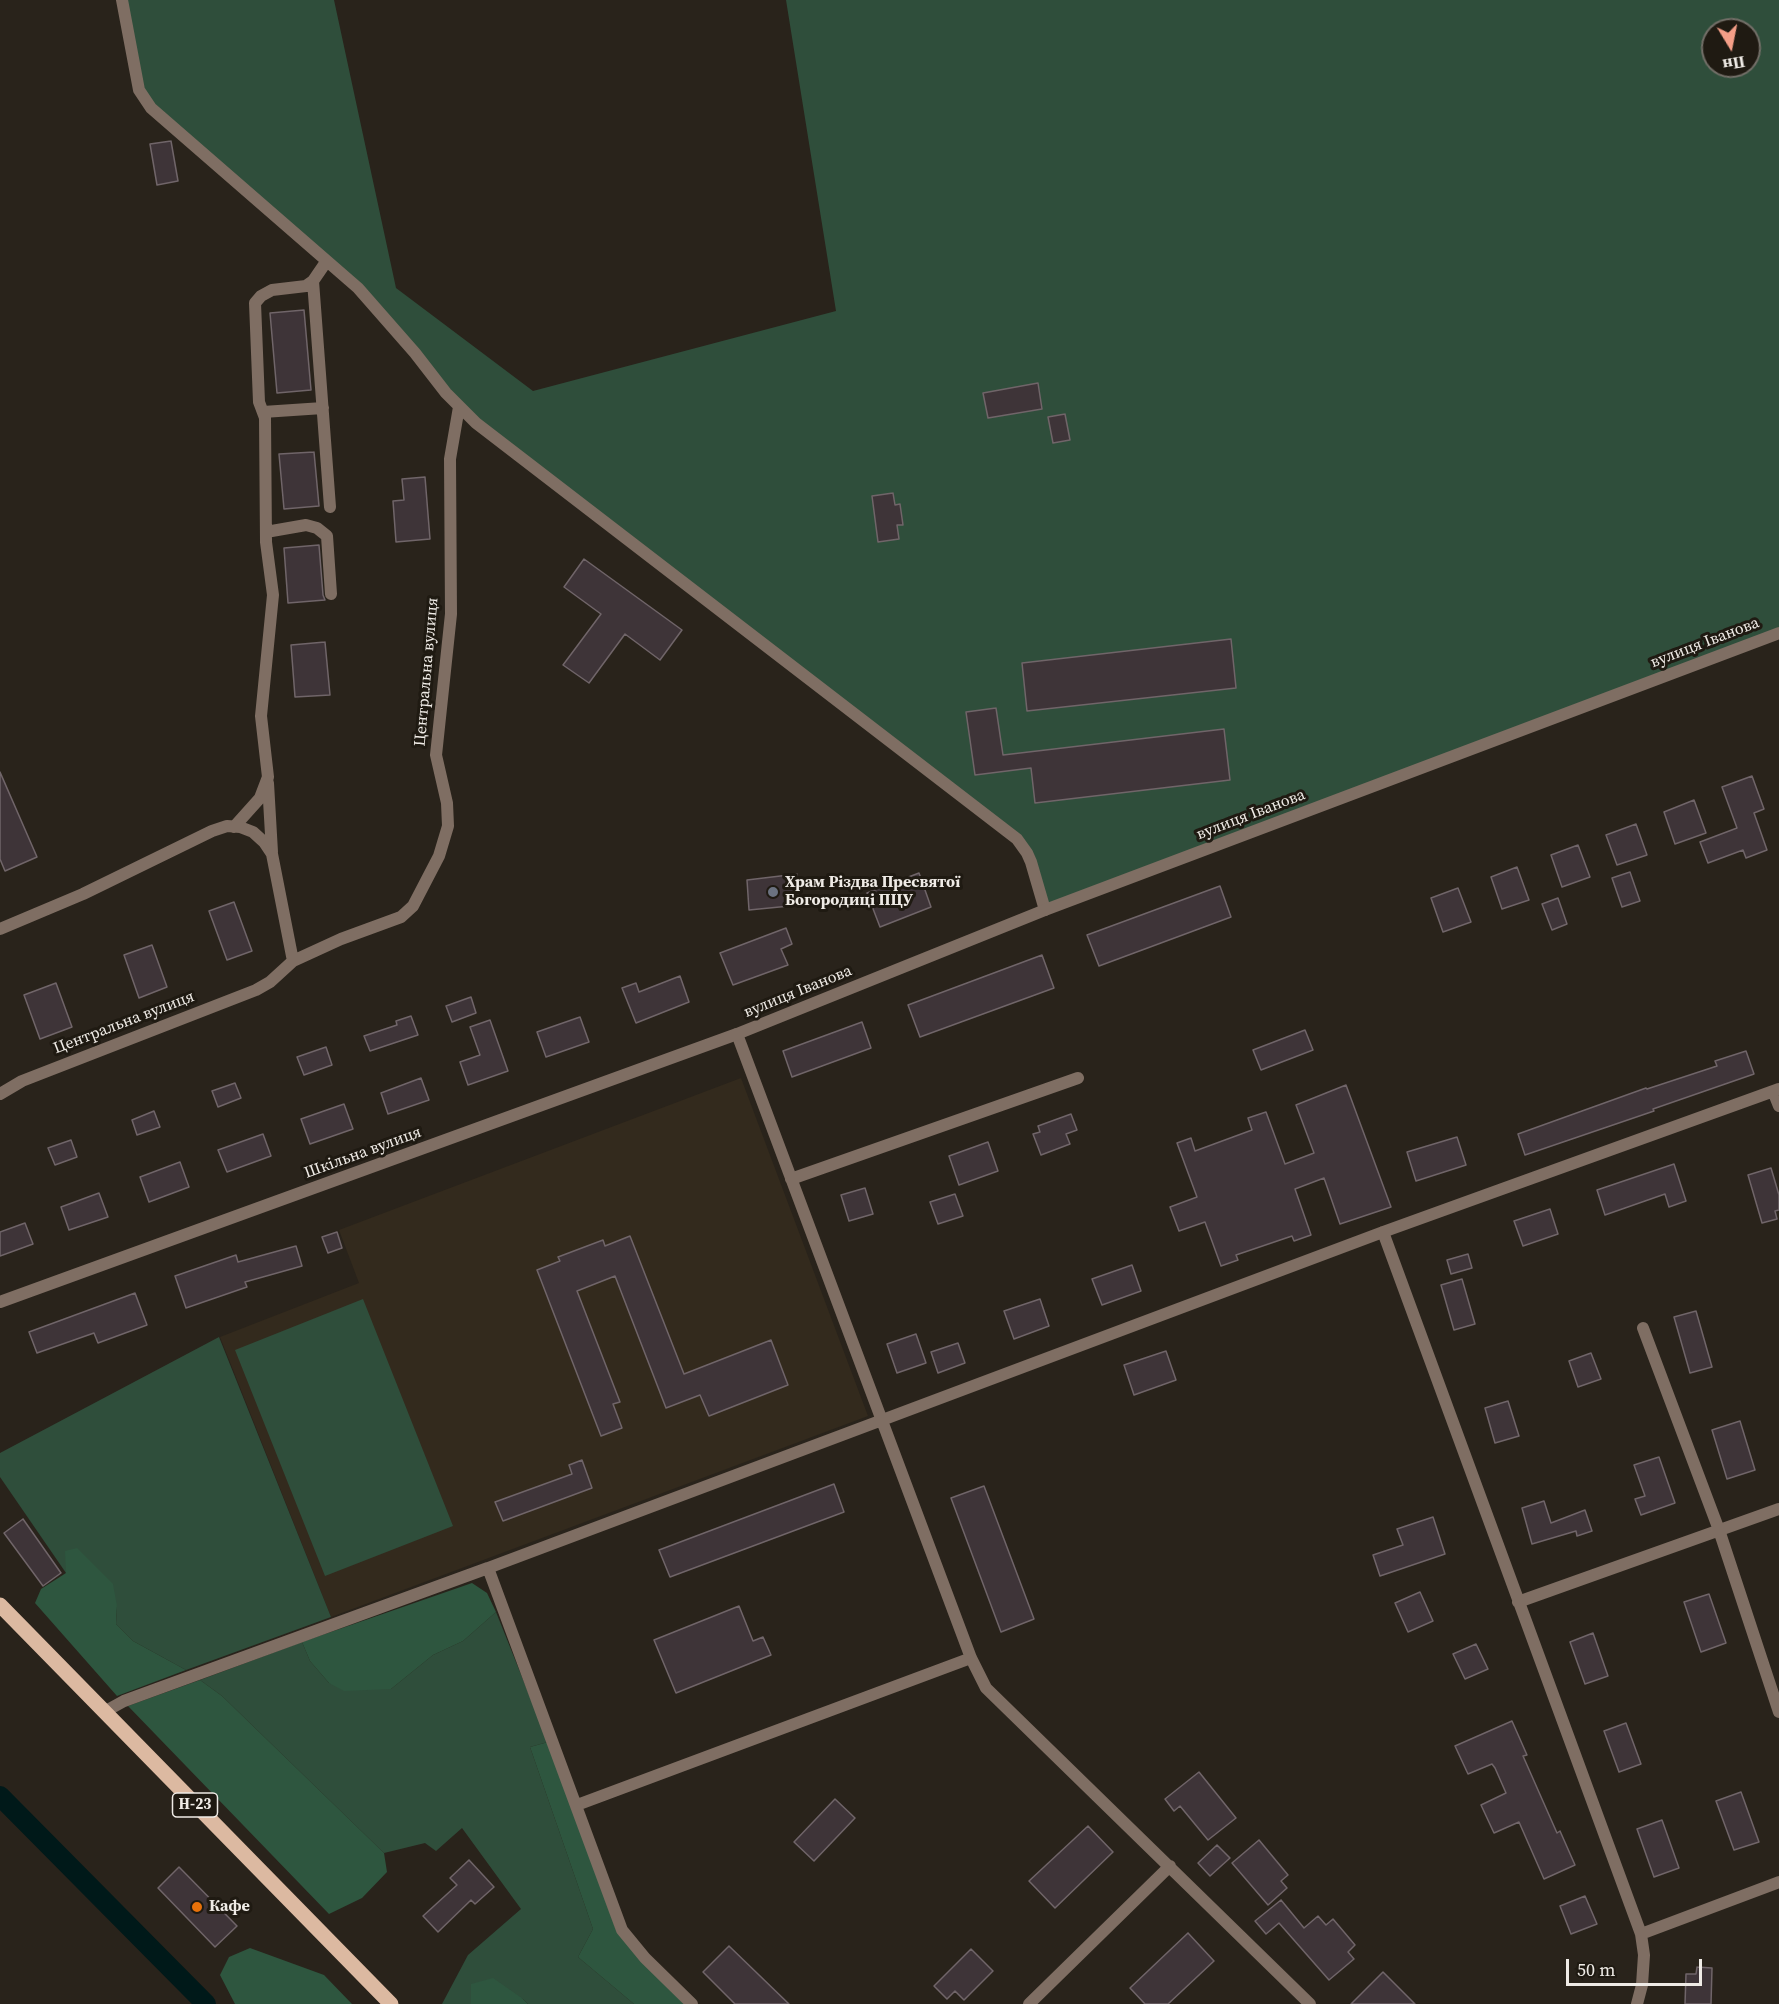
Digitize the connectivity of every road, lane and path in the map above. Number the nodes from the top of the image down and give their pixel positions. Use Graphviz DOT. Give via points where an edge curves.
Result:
graph roads {
  1 [pos="122,0"];
  2 [pos="327,262"];
  3 [pos="314,281"];
  4 [pos="459,407"];
  5 [pos="323,408"];
  6 [pos="263,412"];
  7 [pos="330,507"];
  8 [pos="266,532"];
  9 [pos="331,594"];
  10 [pos="1779,633"];
  11 [pos="268,777"];
  12 [pos="234,826"];
  13 [pos="272,854"];
  14 [pos="1045,910"];
  15 [pos="0,929"];
  16 [pos="293,962"];
  17 [pos="737,1034"];
  18 [pos="1078,1078"];
  19 [pos="1776,1090"];
  20 [pos="0,1094"];
  21 [pos="1779,1106"];
  22 [pos="791,1179"];
  23 [pos="1383,1232"];
  24 [pos="0,1302"];
  25 [pos="1643,1328"];
  26 [pos="883,1420"];
  27 [pos="1779,1509"];
  28 [pos="1719,1530"];
  29 [pos="488,1568"];
  30 [pos="1518,1602"];
  31 [pos="0,1605"];
  32 [pos="971,1658"];
  33 [pos="104,1712"];
  34 [pos="1779,1712"];
  35 [pos="576,1805"];
  36 [pos="1170,1866"];
  37 [pos="1779,1882"];
  38 [pos="1641,1934"];
  39 [pos="391,2004"];
  40 [pos="692,2004"];
  41 [pos="1029,2004"];
  42 [pos="1310,2004"];
  43 [pos="1637,2004"];
  1 -- 2 [label="street" via="139,90 151,108"];
  2 -- 3 [label="street"];
  2 -- 4 [label="street" via="358,288"];
  3 -- 5 [label="street"];
  3 -- 6 [label="street" via="306,286 272,290 255,303 259,402"];
  4 -- 14 [label="street" via="1017,839 1028,853"];
  4 -- 16 [label="street, Центральна вулиця" via="450,459 451,614 436,755 448,826 426,884 401,917 340,939"];
  5 -- 6 [label="street"];
  5 -- 7 [label="street"];
  6 -- 8 [label="street"];
  8 -- 9 [label="street" via="306,525 327,536"];
  8 -- 11 [label="street" via="273,595 261,716"];
  10 -- 14 [label="street, вулиця Іванова"];
  11 -- 12 [label="street" via="260,798"];
  11 -- 13 [label="street"];
  12 -- 13 [label="street" via="253,832"];
  12 -- 15 [label="street" via="212,831 83,894"];
  13 -- 16 [label="street"];
  14 -- 17 [label="street, вулиця Іванова"];
  16 -- 20 [label="street, Центральна вулиця" via="255,990 22,1081"];
  17 -- 22 [label="street"];
  17 -- 24 [label="street, Шкільна вулиця"];
  18 -- 22 [label="street"];
  19 -- 21 [label="street"];
  19 -- 23 [label="street"];
  22 -- 26 [label="street"];
  23 -- 26 [label="street"];
  23 -- 30 [label="street"];
  25 -- 28 [label="street"];
  26 -- 29 [label="street"];
  26 -- 32 [label="street"];
  27 -- 28 [label="street"];
  28 -- 30 [label="street"];
  28 -- 34 [label="street"];
  29 -- 33 [label="street" via="124,1701"];
  29 -- 35 [label="street"];
  30 -- 38 [label="street"];
  31 -- 33 [label="main road, Н-23"];
  32 -- 35 [label="street"];
  32 -- 36 [label="street" via="986,1688"];
  33 -- 39 [label="main road, Н-23"];
  35 -- 40 [label="street" via="622,1930 645,1959"];
  36 -- 41 [label="street"];
  36 -- 42 [label="street"];
  37 -- 38 [label="street"];
  38 -- 43 [label="street" via="1644,1955"];
}
